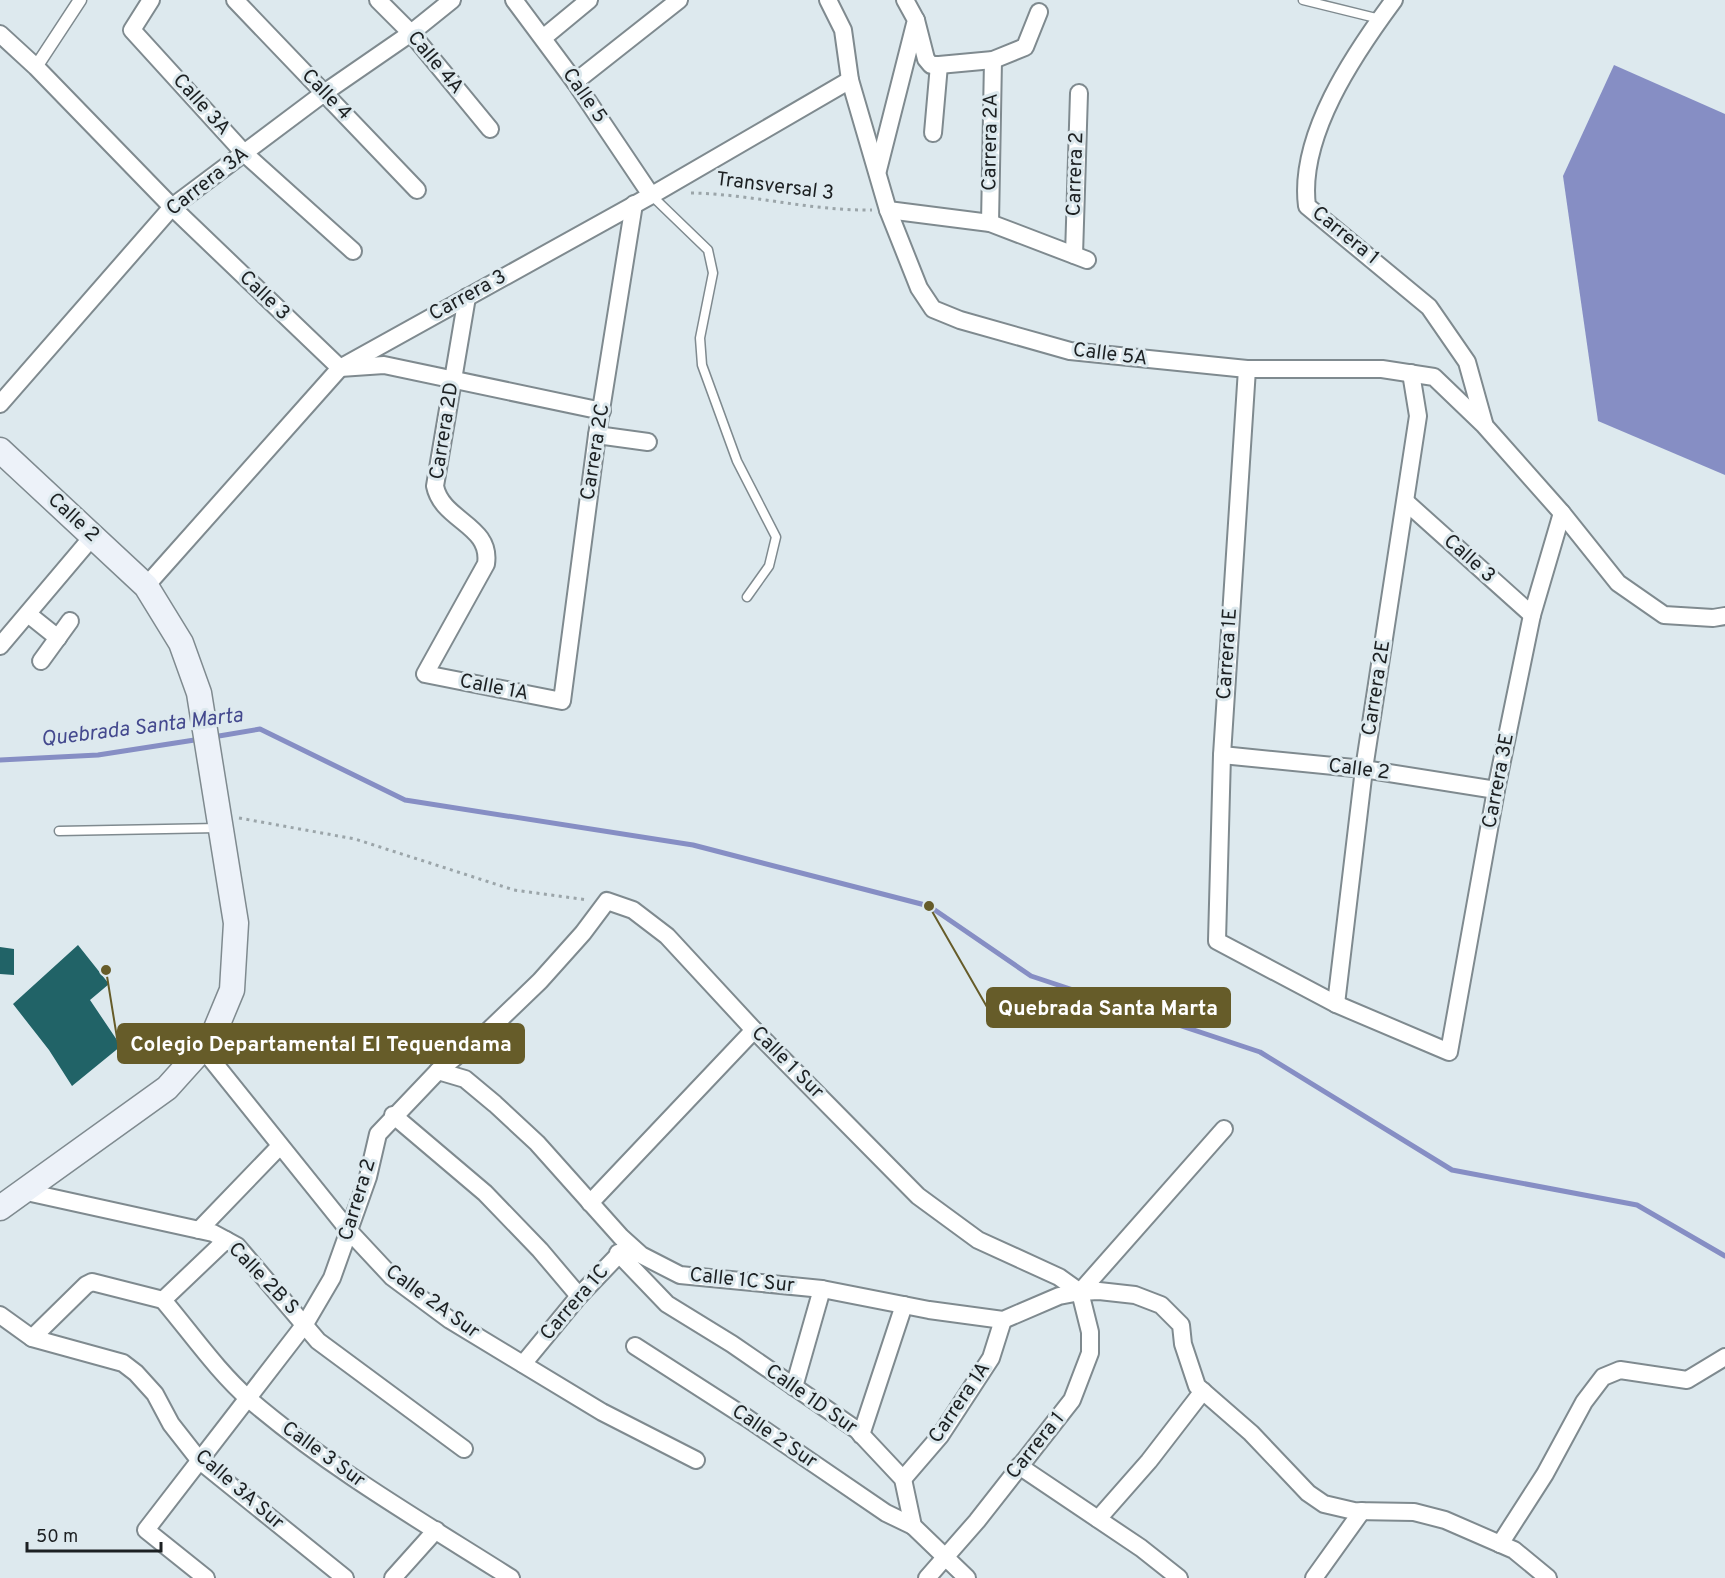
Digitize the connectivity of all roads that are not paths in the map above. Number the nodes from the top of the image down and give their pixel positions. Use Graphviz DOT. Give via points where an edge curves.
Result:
graph roads {
  1 [pos="80,0"];
  2 [pos="151,0"];
  3 [pos="235,0"];
  4 [pos="378,0"];
  5 [pos="452,0"];
  6 [pos="514,0"];
  7 [pos="589,0"];
  8 [pos="679,0"];
  9 [pos="828,0"];
  10 [pos="905,0"];
  11 [pos="1303,0"];
  12 [pos="1394,0"];
  13 [pos="1039,12"];
  14 [pos="1380,19"];
  15 [pos="916,20"];
  16 [pos="411,33"];
  17 [pos="0,34"];
  18 [pos="543,39"];
  19 [pos="993,60"];
  20 [pos="939,65"];
  21 [pos="36,67"];
  22 [pos="850,80"];
  23 [pos="575,82"];
  24 [pos="324,93"];
  25 [pos="1079,93"];
  26 [pos="490,129"];
  27 [pos="933,133"];
  28 [pos="244,153"];
  29 [pos="878,171"];
  30 [pos="417,190"];
  31 [pos="655,193"];
  32 [pos="634,204"];
  33 [pos="171,207"];
  34 [pos="888,210"];
  35 [pos="990,223"];
  36 [pos="353,251"];
  37 [pos="467,297"];
  38 [pos="340,368"];
  39 [pos="1247,369"];
  40 [pos="1411,373"];
  41 [pos="453,380"];
  42 [pos="0,404"];
  43 [pos="602,411"];
  44 [pos="1484,425"];
  45 [pos="597,435"];
  46 [pos="648,442"];
  47 [pos="0,450"];
  48 [pos="1406,502"];
  49 [pos="1562,513"];
  50 [pos="93,536"];
  51 [pos="146,586"];
  52 [pos="747,597"];
  53 [pos="28,614"];
  54 [pos="1532,615"];
  55 [pos="1725,616"];
  56 [pos="70,621"];
  57 [pos="58,638"];
  58 [pos="0,646"];
  59 [pos="41,661"];
  60 [pos="425,674"];
  61 [pos="562,701"];
  62 [pos="1222,755"];
  63 [pos="1364,769"];
  64 [pos="1496,790"];
  65 [pos="220,821"];
  66 [pos="59,831"];
  67 [pos="607,901"];
  68 [pos="1336,1004"];
  69 [pos="754,1030"];
  70 [pos="203,1049"];
  71 [pos="438,1071"];
  72 [pos="393,1115"];
  73 [pos="1224,1129"];
  74 [pos="280,1146"];
  75 [pos="22,1191"];
  76 [pos="590,1203"];
  77 [pos="0,1208"];
  78 [pos="199,1230"];
  79 [pos="350,1232"];
  80 [pos="226,1240"];
  81 [pos="623,1248"];
  82 [pos="822,1289"];
  83 [pos="1080,1292"];
  84 [pos="579,1296"];
  85 [pos="163,1300"];
  86 [pos="904,1305"];
  87 [pos="0,1315"];
  88 [pos="1003,1320"];
  89 [pos="305,1324"];
  90 [pos="32,1338"];
  91 [pos="635,1346"];
  92 [pos="1725,1357"];
  93 [pos="523,1364"];
  94 [pos="794,1387"];
  95 [pos="1203,1391"];
  96 [pos="249,1398"];
  97 [pos="861,1435"];
  98 [pos="464,1449"];
  99 [pos="696,1460"];
  100 [pos="200,1461"];
  101 [pos="1019,1466"];
  102 [pos="903,1479"];
  103 [pos="1362,1511"];
  104 [pos="1098,1518"];
  105 [pos="913,1526"];
  106 [pos="436,1530"];
  107 [pos="1500,1544"];
  108 [pos="945,1557"];
  109 [pos="206,1578"];
  110 [pos="345,1578"];
  111 [pos="393,1578"];
  112 [pos="511,1578"];
  113 [pos="927,1578"];
  114 [pos="967,1578"];
  115 [pos="1179,1578"];
  116 [pos="1314,1578"];
  117 [pos="1548,1578"];
  1 -- 21 [label="street"];
  2 -- 28 [label="street, Calle 3A" via="132,30"];
  3 -- 24 [label="street, Calle 4"];
  4 -- 16 [label="street, Calle 4A"];
  5 -- 16 [label="street, Carrera 3A"];
  6 -- 18 [label="street, Calle 5"];
  7 -- 18 [label="street"];
  8 -- 23 [label="street"];
  9 -- 22 [label="street, Calle 5A" via="843,30"];
  10 -- 15 [label="street"];
  11 -- 14 [label="lane"];
  12 -- 14 [label="street, Carrera 1"];
  13 -- 19 [label="street" via="1025,47"];
  14 -- 44 [label="street, Carrera 1" via="1319,124 1305,191 1307,206 1429,307 1467,362"];
  15 -- 20 [label="street" via="926,58 931,65"];
  15 -- 29 [label="street"];
  16 -- 24 [label="street, Carrera 3A"];
  16 -- 26 [label="street, Calle 4A"];
  17 -- 21 [label="street, Calle 3"];
  18 -- 23 [label="street, Calle 5"];
  19 -- 20 [label="street"];
  19 -- 35 [label="street, Carrera 2A"];
  20 -- 27 [label="street"];
  21 -- 33 [label="street, Calle 3"];
  22 -- 29 [label="street, Calle 5A"];
  22 -- 31 [label="street, Carrera 3"];
  23 -- 31 [label="street, Calle 5"];
  24 -- 28 [label="street, Carrera 3A"];
  24 -- 30 [label="street, Calle 4"];
  25 -- 35 [label="street, Carrera 2" via="1080,257"];
  28 -- 33 [label="street, Carrera 3A"];
  28 -- 36 [label="street, Calle 3A"];
  29 -- 34 [label="street, Calle 5A"];
  31 -- 32 [label="street, Carrera 3"];
  31 -- 52 [label="lane" via="708,250 713,273 700,338 702,365 737,461 776,537 769,566"];
  32 -- 37 [label="street, Carrera 3"];
  32 -- 43 [label="street, Carrera 2C"];
  33 -- 38 [label="street, Calle 3"];
  33 -- 42 [label="street, Carrera 3A"];
  34 -- 35 [label="street"];
  34 -- 39 [label="street, Calle 5A" via="919,288 933,309 942,313 1070,351"];
  37 -- 38 [label="street, Carrera 3"];
  37 -- 41 [label="street, Carrera 2D"];
  38 -- 41 [label="street" via="384,365"];
  38 -- 51 [label="street, Carrera 3"];
  39 -- 40 [label="street, Calle 5A" via="1382,369"];
  39 -- 62 [label="street, Carrera 1E"];
  40 -- 44 [label="street, Calle 5A" via="1434,377"];
  40 -- 48 [label="street, Carrera 2E" via="1418,416"];
  41 -- 43 [label="street"];
  41 -- 60 [label="street, Carrera 2D" via="435,486 437,497 446,508 483,538 486,564"];
  43 -- 45 [label="street, Carrera 2C"];
  44 -- 49 [label="street, Calle 5A"];
  45 -- 46 [label="street"];
  45 -- 61 [label="street, Carrera 2C"];
  47 -- 50 [label="main road, Calle 2"];
  48 -- 54 [label="street, Calle 3"];
  48 -- 63 [label="street, Carrera 2E"];
  49 -- 54 [label="street, Carrera 3E"];
  49 -- 55 [label="street, Calle 5A" via="1618,583 1664,615"];
  50 -- 51 [label="main road, Calle 2"];
  50 -- 53 [label="street"];
  51 -- 65 [label="main road, Calle 2" via="181,644 199,693"];
  53 -- 57 [label="street"];
  53 -- 58 [label="street"];
  54 -- 64 [label="street, Carrera 3E"];
  56 -- 57 [label="street"];
  57 -- 59 [label="street"];
  60 -- 61 [label="street, Calle 1A"];
  62 -- 63 [label="street, Calle 2"];
  62 -- 68 [label="street, Carrera 1E" via="1217,941"];
  63 -- 64 [label="street, Calle 2"];
  63 -- 68 [label="street, Carrera 2E"];
  64 -- 68 [label="street, Carrera 3E" via="1449,1052"];
  65 -- 66 [label="lane"];
  65 -- 70 [label="main road, Calle 2" via="236,923 232,990 212,1038"];
  67 -- 69 [label="street, Calle 1 Sur" via="633,910 667,936"];
  67 -- 71 [label="street, Carrera 2" via="540,981 488,1031"];
  69 -- 76 [label="street"];
  69 -- 83 [label="street, Calle 1 Sur" via="918,1196 965,1232 1059,1277"];
  70 -- 74 [label="street, Calle 2A Sur"];
  70 -- 75 [label="main road, Calle 2" via="167,1088"];
  71 -- 72 [label="street, Carrera 2"];
  71 -- 76 [label="street, Calle 1C Sur" via="465,1079 495,1104 537,1143"];
  72 -- 79 [label="street, Carrera 2" via="378,1134"];
  72 -- 84 [label="street" via="485,1192"];
  73 -- 83 [label="street"];
  74 -- 78 [label="street"];
  74 -- 79 [label="street, Calle 2A Sur"];
  75 -- 77 [label="main road, Calle 2"];
  75 -- 78 [label="street, Calle 2B S"];
  76 -- 81 [label="street, Calle 1C Sur"];
  78 -- 80 [label="street, Calle 2B S"];
  79 -- 89 [label="street, Carrera 2" via="332,1278"];
  79 -- 93 [label="street, Calle 2A Sur" via="392,1277 450,1320"];
  80 -- 85 [label="street"];
  80 -- 89 [label="street, Calle 2B S" via="237,1246"];
  81 -- 82 [label="street, Calle 1C Sur" via="680,1275"];
  81 -- 84 [label="street, Carrera 1C"];
  81 -- 94 [label="street, Calle 1D Sur" via="667,1304"];
  82 -- 86 [label="street, Calle 1C Sur"];
  82 -- 94 [label="street"];
  83 -- 88 [label="street" via="1059,1296"];
  83 -- 95 [label="street" via="1135,1295 1161,1305 1181,1325 1189,1366"];
  83 -- 101 [label="street, Carrera 1" via="1090,1332 1090,1353 1072,1400"];
  84 -- 93 [label="street, Carrera 1C"];
  85 -- 90 [label="street" via="92,1282"];
  85 -- 96 [label="street, Calle 3 Sur" via="219,1369"];
  86 -- 88 [label="street, Calle 1C Sur"];
  86 -- 97 [label="street"];
  87 -- 90 [label="street"];
  88 -- 102 [label="street, Carrera 1A" via="991,1358 940,1436"];
  89 -- 96 [label="street, Carrera 2"];
  89 -- 98 [label="street, Calle 2B S" via="318,1341"];
  90 -- 100 [label="street, Calle 3A Sur" via="123,1363 136,1372 156,1394 171,1424"];
  91 -- 105 [label="street, Calle 2 Sur" via="886,1513"];
  92 -- 107 [label="street" via="1687,1380 1620,1370 1603,1377 1584,1402 1545,1474"];
  93 -- 99 [label="street, Calle 2A Sur" via="602,1412"];
  94 -- 97 [label="street, Calle 1D Sur"];
  95 -- 103 [label="street" via="1251,1433 1308,1493 1324,1504"];
  95 -- 104 [label="street"];
  96 -- 100 [label="street, Carrera 2"];
  96 -- 106 [label="street, Calle 3 Sur" via="337,1468"];
  97 -- 102 [label="street, Calle 1D Sur"];
  100 -- 109 [label="street, Carrera 2" via="146,1530"];
  100 -- 110 [label="street, Calle 3A Sur"];
  101 -- 104 [label="street"];
  101 -- 108 [label="street, Carrera 1"];
  102 -- 105 [label="street"];
  103 -- 107 [label="street" via="1414,1512 1445,1520"];
  103 -- 116 [label="street"];
  104 -- 115 [label="street"];
  105 -- 108 [label="street"];
  106 -- 111 [label="street"];
  106 -- 112 [label="street, Calle 3 Sur"];
  107 -- 117 [label="street" via="1514,1550"];
  108 -- 113 [label="street, Carrera 1"];
  108 -- 114 [label="street"];
}
